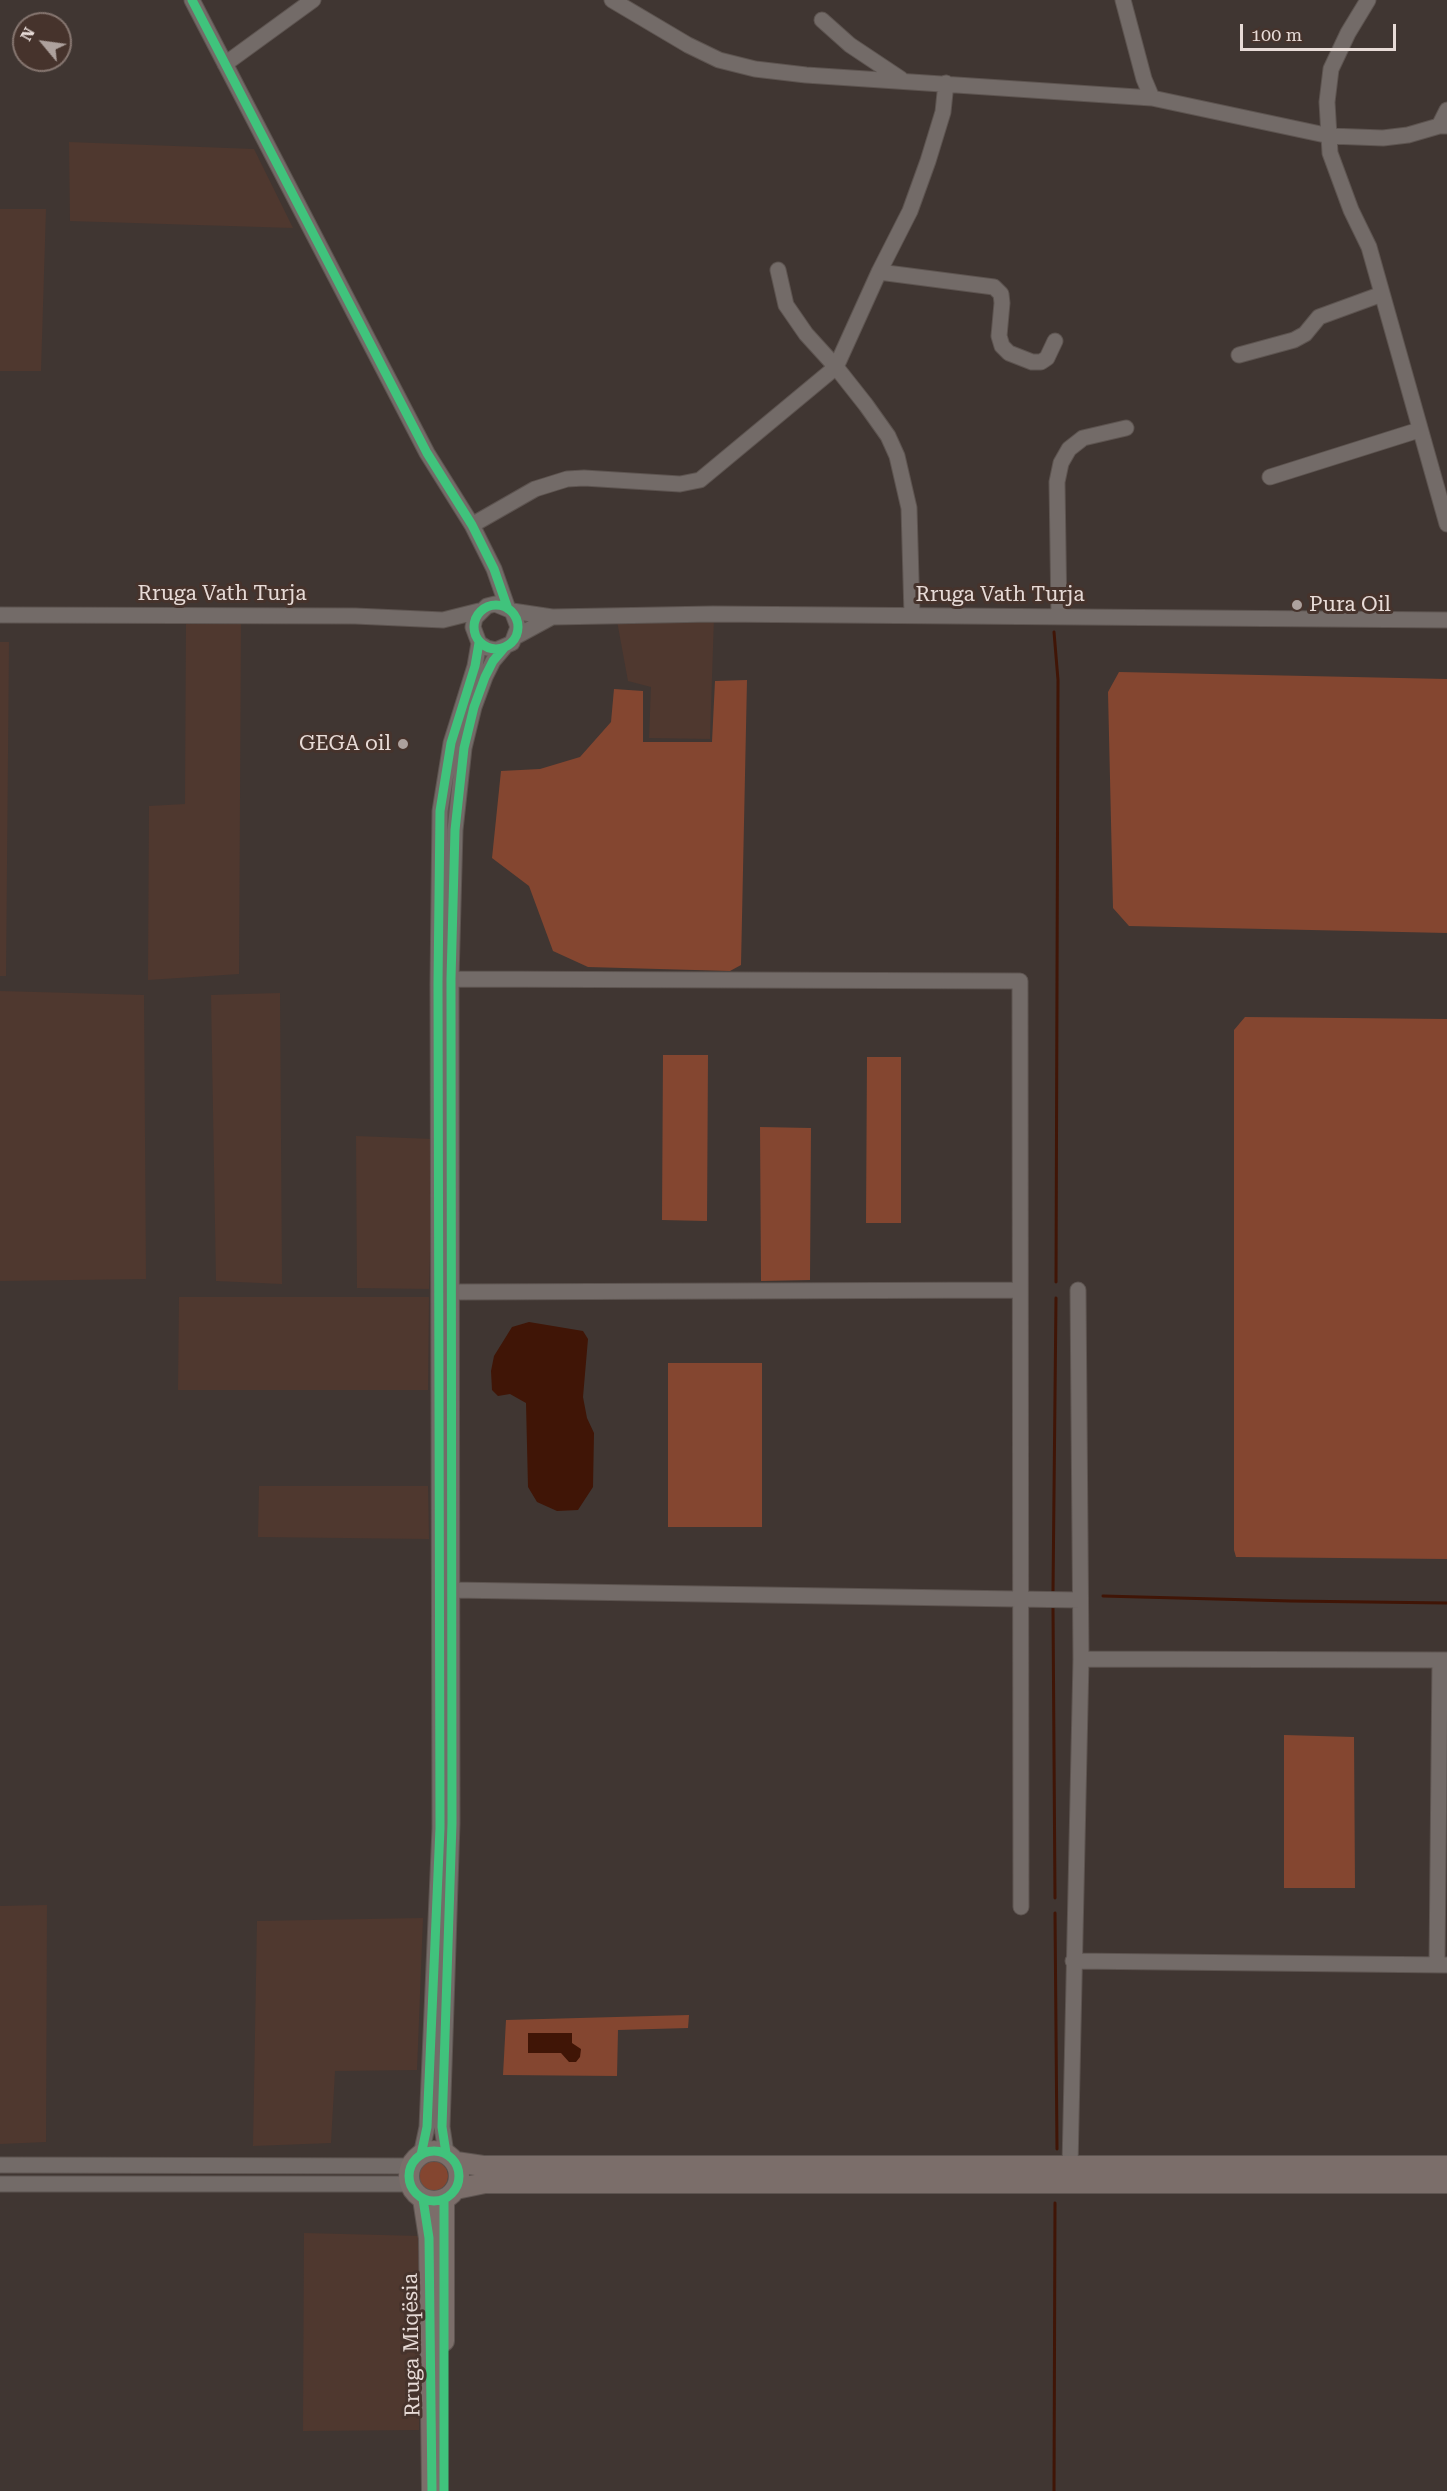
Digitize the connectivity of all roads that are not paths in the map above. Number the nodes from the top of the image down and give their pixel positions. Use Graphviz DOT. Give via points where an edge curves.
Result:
graph roads {
  1 [pos="192,0"];
  2 [pos="313,0"];
  3 [pos="612,0"];
  4 [pos="1123,0"];
  5 [pos="1368,0"];
  6 [pos="822,20"];
  7 [pos="225,64"];
  8 [pos="902,80"];
  9 [pos="946,83"];
  10 [pos="1152,98"];
  11 [pos="1447,110"];
  12 [pos="1443,126"];
  13 [pos="1330,136"];
  14 [pos="778,270"];
  15 [pos="879,272"];
  16 [pos="1382,294"];
  17 [pos="1055,341"];
  18 [pos="1239,355"];
  19 [pos="836,367"];
  20 [pos="1126,428"];
  21 [pos="1419,430"];
  22 [pos="1270,477"];
  23 [pos="1447,524"];
  24 [pos="472,525"];
  25 [pos="494,569"];
  26 [pos="482,610"];
  27 [pos="510,610"];
  28 [pos="0,615"];
  29 [pos="912,615"];
  30 [pos="1059,616"];
  31 [pos="552,617"];
  32 [pos="443,620"];
  33 [pos="1447,620"];
  34 [pos="517,636"];
  35 [pos="477,639"];
  36 [pos="504,648"];
  37 [pos="451,979"];
  38 [pos="1020,1290"];
  39 [pos="1078,1290"];
  40 [pos="451,1292"];
  41 [pos="452,1590"];
  42 [pos="1022,1599"];
  43 [pos="1080,1600"];
  44 [pos="1081,1659"];
  45 [pos="1444,1660"];
  46 [pos="1021,1907"];
  47 [pos="1073,1961"];
  48 [pos="1442,1965"];
  49 [pos="451,2158"];
  50 [pos="0,2165"];
  51 [pos="1070,2166"];
  52 [pos="1447,2166"];
  53 [pos="416,2176"];
  54 [pos="1447,2183"];
  55 [pos="0,2184"];
  56 [pos="450,2194"];
  57 [pos="432,2491"];
  58 [pos="444,2491"];
  1 -- 7 [label="street"];
  2 -- 7 [label="street"];
  3 -- 8 [label="street" via="719,60 806,75"];
  4 -- 10 [label="street" via="1143,79"];
  5 -- 13 [label="street" via="1331,69 1327,102"];
  6 -- 8 [label="street" via="850,45"];
  7 -- 24 [label="street" via="427,453"];
  8 -- 9 [label="street"];
  9 -- 10 [label="street"];
  9 -- 15 [label="street" via="943,112 928,161 910,211"];
  10 -- 13 [label="street"];
  11 -- 12 [label="street"];
  12 -- 13 [label="street" via="1383,138"];
  13 -- 16 [label="street" via="1330,153 1369,247"];
  14 -- 19 [label="street" via="786,304"];
  15 -- 17 [label="street" via="994,287 1001,294 1002,303 999,336 1009,353 1041,362"];
  15 -- 19 [label="street"];
  16 -- 18 [label="street" via="1319,317 1305,334 1294,340"];
  16 -- 21 [label="street"];
  19 -- 24 [label="street" via="700,480 680,484 567,479 535,489"];
  19 -- 29 [label="street" via="888,436 897,456 909,508"];
  20 -- 30 [label="street" via="1083,438 1069,449 1061,463"];
  21 -- 22 [label="street"];
  21 -- 23 [label="street"];
  24 -- 25 [label="street"];
  25 -- 26 [label="street"];
  25 -- 27 [label="street"];
  26 -- 27 [label="street, Rruga Vath Turja" via="495,604"];
  26 -- 32 [label="street, Rruga Vath Turja"];
  26 -- 35 [label="street" via="473,627"];
  27 -- 31 [label="street, Rruga Vath Turja"];
  27 -- 34 [label="street" via="518,627"];
  28 -- 32 [label="street, Rruga Vath Turja"];
  29 -- 30 [label="street, Rruga Vath Turja"];
  29 -- 31 [label="street, Rruga Vath Turja"];
  30 -- 33 [label="street, Rruga Vath Turja"];
  31 -- 34 [label="street, Rruga Vath Turja"];
  32 -- 35 [label="street, Rruga Vath Turja"];
  34 -- 36 [label="street, Rruga Vath Turja"];
  35 -- 36 [label="street, Rruga Vath Turja" via="495,650"];
  35 -- 53 [label="street" via="476,666 451,743 440,811 439,1839 428,2127"];
  36 -- 37 [label="street" via="485,677 464,748 455,830"];
  37 -- 38 [label="street" via="1020,981"];
  37 -- 40 [label="street"];
  38 -- 40 [label="street"];
  38 -- 42 [label="street"];
  39 -- 43 [label="street"];
  40 -- 41 [label="street"];
  41 -- 42 [label="street"];
  41 -- 49 [label="street" via="451,1895 442,2127"];
  42 -- 43 [label="street"];
  42 -- 46 [label="street"];
  43 -- 44 [label="street"];
  44 -- 45 [label="street"];
  44 -- 47 [label="street"];
  45 -- 48 [label="street"];
  47 -- 48 [label="street"];
  47 -- 51 [label="street"];
  49 -- 51 [label="main road" via="483,2166"];
  49 -- 53 [label="main road" via="436,2151"];
  49 -- 56 [label="main road" via="460,2173"];
  50 -- 53 [label="street"];
  51 -- 52 [label="main road"];
  53 -- 55 [label="street"];
  53 -- 56 [label="main road" via="432,2201"];
  53 -- 57 [label="main road, Rruga Miqësia" via="429,2238"];
  54 -- 56 [label="main road" via="485,2183"];
  56 -- 58 [label="main road, Rruga Miqësia"];
}
